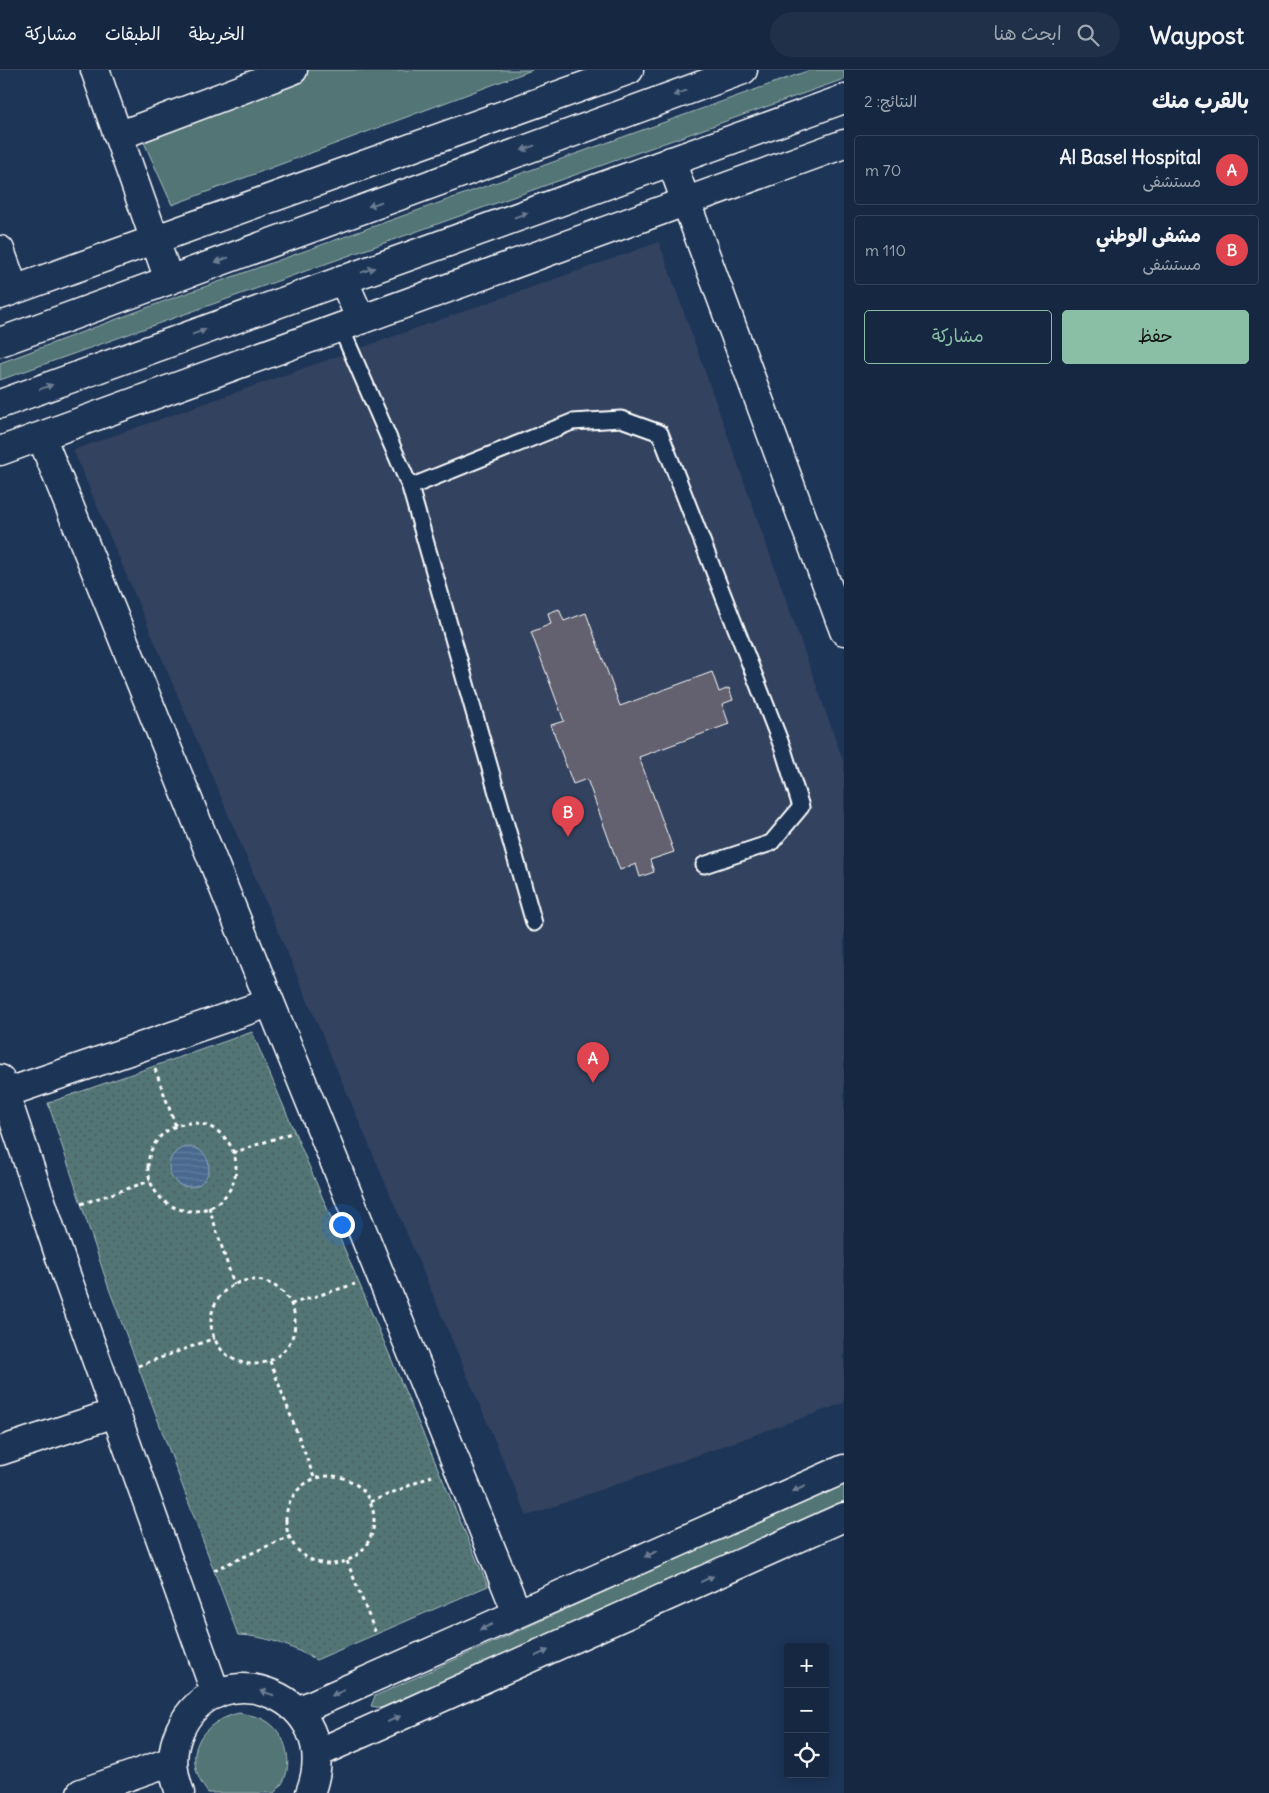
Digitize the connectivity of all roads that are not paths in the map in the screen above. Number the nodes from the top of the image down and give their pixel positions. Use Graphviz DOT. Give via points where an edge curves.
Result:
graph roads {
  1 [pos="95,70"];
  2 [pos="293,70"];
  3 [pos="630,70"];
  4 [pos="743,70"];
  5 [pos="844,99"];
  6 [pos="118,136"];
  7 [pos="844,144"];
  8 [pos="671,161"];
  9 [pos="686,202"];
  10 [pos="154,239"];
  11 [pos="0,250"];
  12 [pos="343,279"];
  13 [pos="169,280"];
  14 [pos="7,292"];
  15 [pos="351,324"];
  16 [pos="0,342"];
  17 [pos="0,404"];
  18 [pos="41,436"];
  19 [pos="0,451"];
  20 [pos="410,487"];
  21 [pos="843,624"];
  22 [pos="704,865"];
  23 [pos="534,923"];
  24 [pos="270,1003"];
  25 [pos="2,1089"];
  26 [pos="115,1412"];
  27 [pos="0,1451"];
  28 [pos="844,1469"];
  29 [pos="844,1517"];
  30 [pos="517,1613"];
  31 [pos="216,1694"];
  32 [pos="298,1711"];
  33 [pos="318,1753"];
  34 [pos="172,1761"];
  35 [pos="81,1793"];
  36 [pos="180,1793"];
  37 [pos="310,1793"];
  1 -- 6 [label="street"];
  2 -- 6 [label="street"];
  3 -- 10 [label="street"];
  4 -- 13 [label="street, one-way"];
  5 -- 8 [label="street"];
  6 -- 10 [label="street"];
  7 -- 9 [label="street"];
  8 -- 9 [label="street"];
  12 -- 8 [label="street, one-way"];
  9 -- 15 [label="street"];
  9 -- 21 [label="street"];
  10 -- 13 [label="street"];
  10 -- 14 [label="street"];
  11 -- 14 [label="street"];
  12 -- 15 [label="street"];
  17 -- 12 [label="street, one-way"];
  13 -- 16 [label="street"];
  15 -- 18 [label="street"];
  15 -- 20 [label="lane"];
  18 -- 19 [label="street"];
  18 -- 24 [label="street"];
  20 -- 22 [label="lane" via="572,422 621,419 660,433 783,749 801,807 771,843"];
  20 -- 23 [label="lane"];
  24 -- 25 [label="street"];
  24 -- 30 [label="street"];
  25 -- 26 [label="street"];
  26 -- 27 [label="street"];
  26 -- 31 [label="street"];
  28 -- 30 [label="street, one-way"];
  33 -- 29 [label="street, one-way"];
  30 -- 32 [label="street, one-way"];
  32 -- 31 [label="street, one-way" via="284,1700 260,1690 233,1689"];
  31 -- 34 [label="street" via="198,1705 184,1721 175,1740"];
  32 -- 33 [label="street" via="312,1731"];
  33 -- 37 [label="street" via="316,1776"];
  34 -- 35 [label="street"];
  34 -- 36 [label="street"];
}
